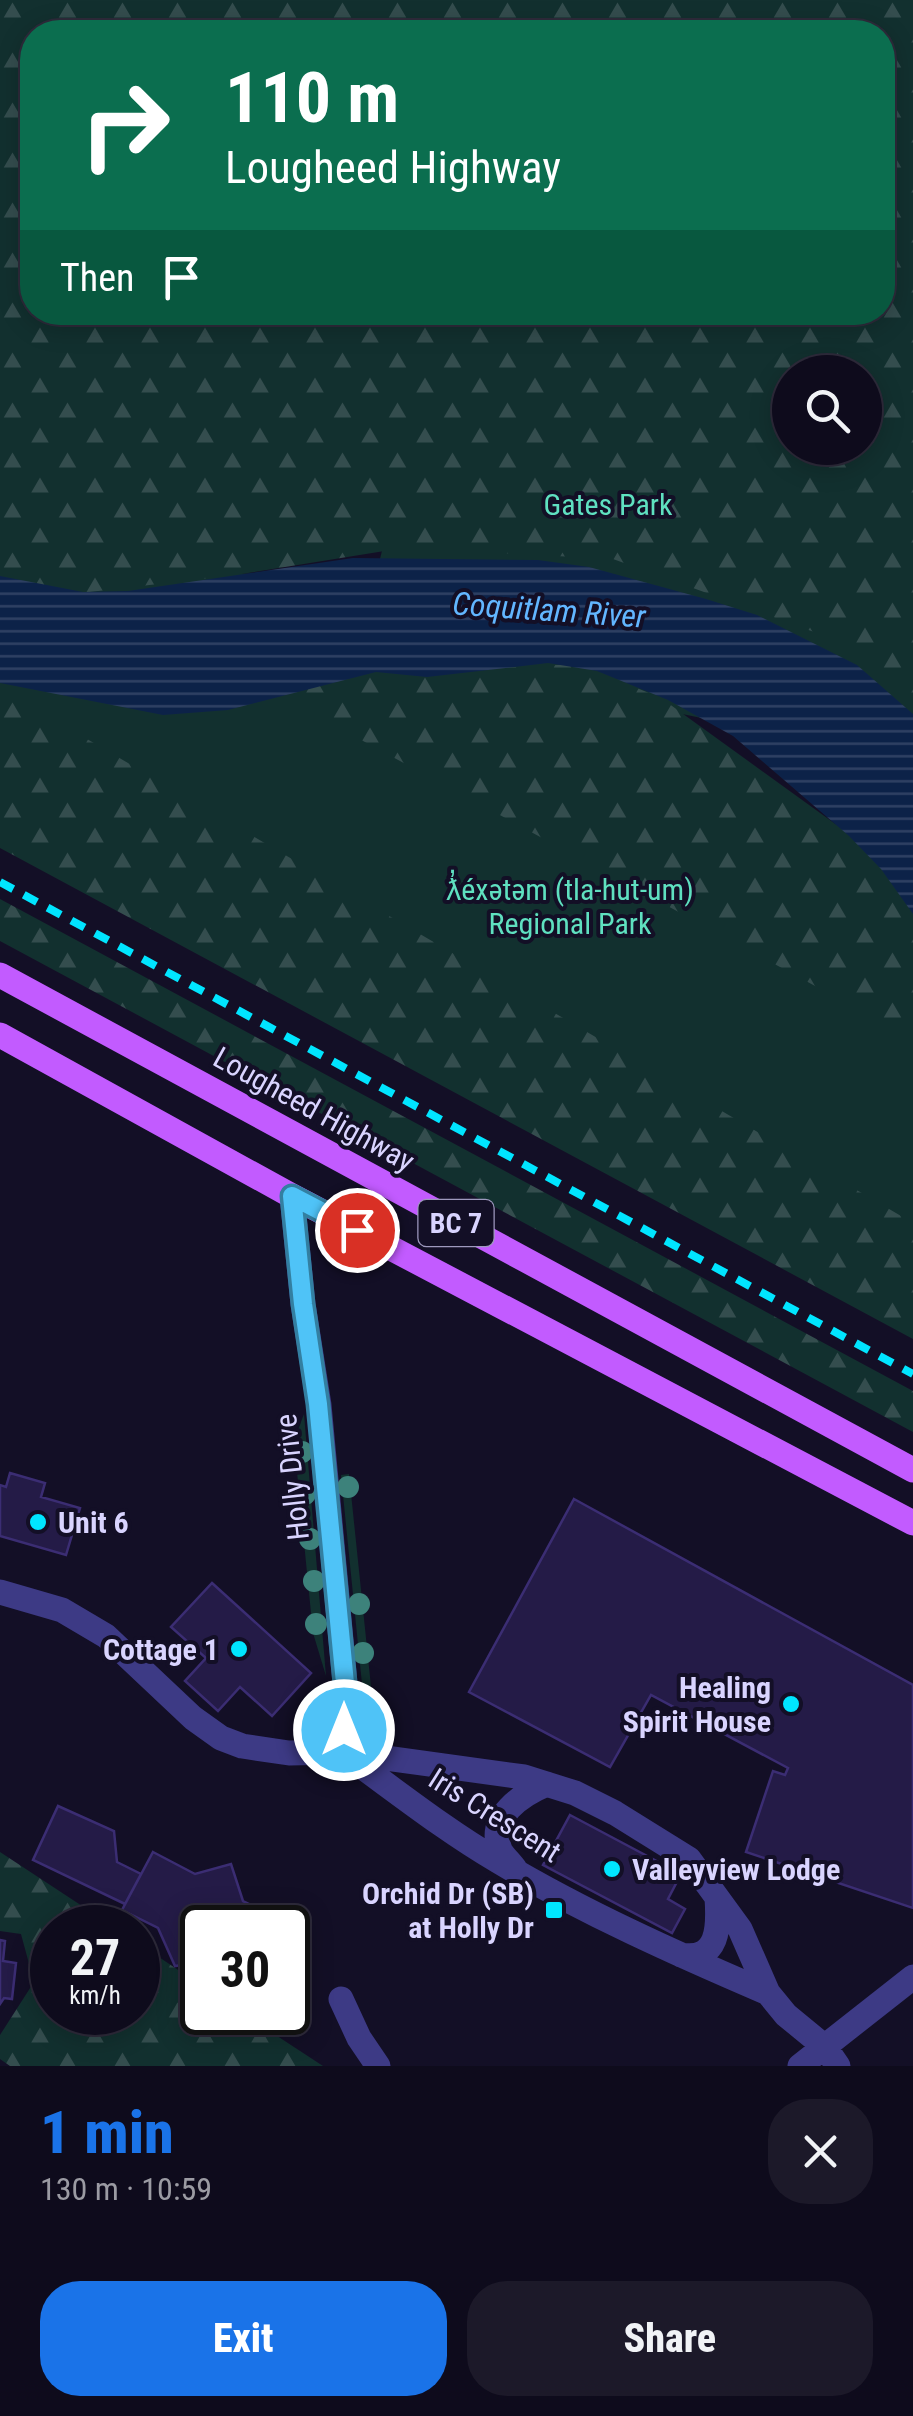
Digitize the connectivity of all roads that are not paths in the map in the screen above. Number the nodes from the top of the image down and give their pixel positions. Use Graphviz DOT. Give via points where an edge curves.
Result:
graph roads {
  1 [pos="0,976"];
  2 [pos="0,1035"];
  3 [pos="292,1196"];
  4 [pos="913,1470"];
  5 [pos="913,1524"];
  6 [pos="0,1592"];
  7 [pos="342,1752"];
  8 [pos="547,1784"];
  9 [pos="516,1872"];
  10 [pos="716,1898"];
  11 [pos="681,1955"];
  12 [pos="913,1977"];
  13 [pos="768,1993"];
  14 [pos="341,2000"];
  15 [pos="831,2056"];
  16 [pos="378,2066"];
  17 [pos="800,2066"];
  1 -- 4 [label="main road, Lougheed Highway / BC 7"];
  2 -- 3 [label="main road, BC 7"];
  3 -- 5 [label="main road, BC 7"];
  3 -- 7 [label="street, Holly Drive" via="345,1684"];
  6 -- 7 [label="street" via="62,1610 106,1636 221,1738 289,1753"];
  7 -- 8 [label="street, Iris Crescent"];
  7 -- 9 [label="street, Iris Crescent"];
  8 -- 9 [label="street" via="504,1813 500,1850"];
  8 -- 10 [label="street, Iris Crescent" via="615,1814 689,1860"];
  9 -- 11 [label="street, Iris Crescent"];
  10 -- 11 [label="street" via="716,1934 706,1954"];
  10 -- 13 [label="street, Iris Crescent" via="740,1929"];
  11 -- 13 [label="street, Iris Crescent"];
  12 -- 15 [label="street"];
  13 -- 15 [label="street, Iris Crescent"];
  14 -- 16 [label="street"];
  15 -- 17 [label="street"];
}
